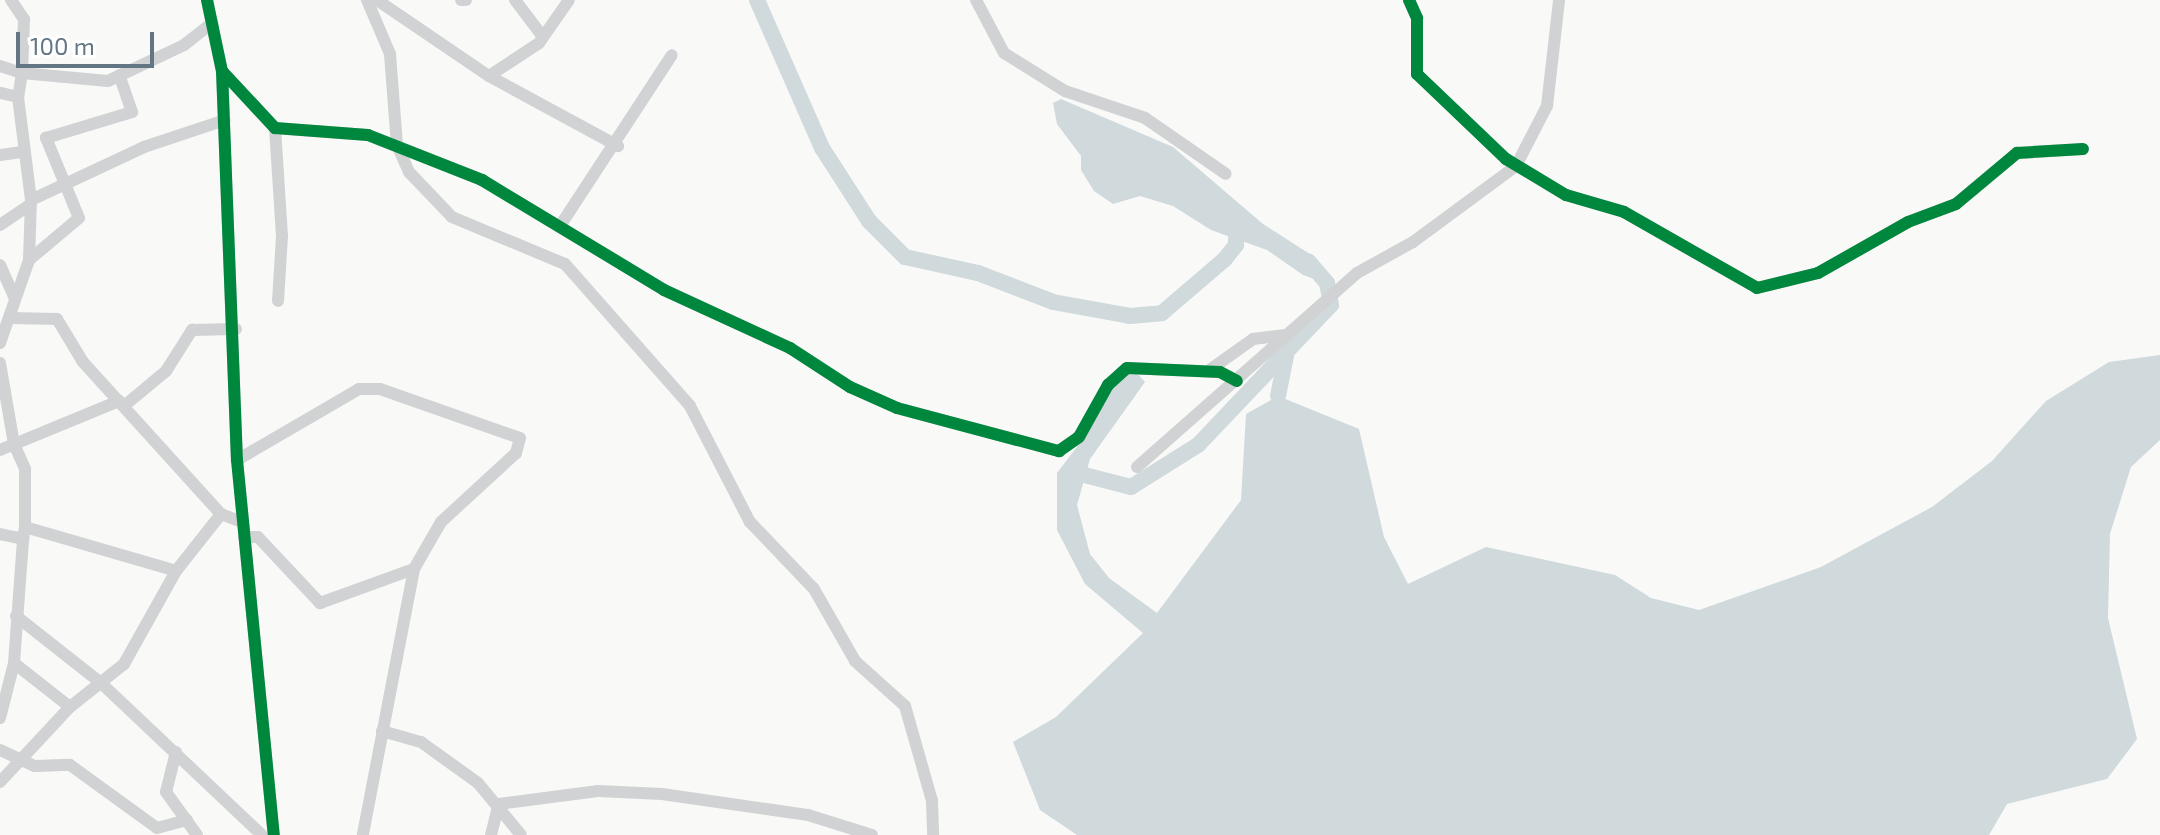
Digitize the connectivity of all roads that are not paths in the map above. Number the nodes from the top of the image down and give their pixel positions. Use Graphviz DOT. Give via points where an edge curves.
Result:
graph roads {
  1 [pos="11,0"];
  2 [pos="207,0"];
  3 [pos="367,0"];
  4 [pos="377,0"];
  5 [pos="515,0"];
  6 [pos="569,0"];
  7 [pos="976,0"];
  8 [pos="1409,0"];
  9 [pos="1559,0"];
  10 [pos="212,23"];
  11 [pos="543,37"];
  12 [pos="672,55"];
  13 [pos="0,66"];
  14 [pos="222,71"];
  15 [pos="22,73"];
  16 [pos="119,75"];
  17 [pos="489,76"];
  18 [pos="0,93"];
  19 [pos="18,97"];
  20 [pos="225,120"];
  21 [pos="275,128"];
  22 [pos="397,145"];
  23 [pos="618,146"];
  24 [pos="2083,149"];
  25 [pos="22,152"];
  26 [pos="0,155"];
  27 [pos="1516,166"];
  28 [pos="1226,174"];
  29 [pos="67,182"];
  30 [pos="31,202"];
  31 [pos="0,225"];
  32 [pos="560,226"];
  33 [pos="29,260"];
  34 [pos="0,265"];
  35 [pos="15,298"];
  36 [pos="278,301"];
  37 [pos="11,318"];
  38 [pos="236,329"];
  39 [pos="1288,335"];
  40 [pos="0,343"];
  41 [pos="0,363"];
  42 [pos="1208,370"];
  43 [pos="1237,381"];
  44 [pos="121,404"];
  45 [pos="14,444"];
  46 [pos="0,450"];
  47 [pos="237,460"];
  48 [pos="1137,467"];
  49 [pos="221,514"];
  50 [pos="242,522"];
  51 [pos="24,533"];
  52 [pos="0,534"];
  53 [pos="244,537"];
  54 [pos="414,569"];
  55 [pos="176,571"];
  56 [pos="16,622"];
  57 [pos="0,625"];
  58 [pos="14,663"];
  59 [pos="100,682"];
  60 [pos="2,699"];
  61 [pos="70,707"];
  62 [pos="0,718"];
  63 [pos="382,731"];
  64 [pos="0,750"];
  65 [pos="176,752"];
  66 [pos="19,762"];
  67 [pos="0,782"];
  68 [pos="499,804"];
  69 [pos="187,820"];
  70 [pos="197,835"];
  71 [pos="262,835"];
  72 [pos="274,835"];
  73 [pos="363,835"];
  74 [pos="491,835"];
  75 [pos="521,835"];
  76 [pos="872,835"];
  77 [pos="933,835"];
  1 -- 15 [label="street" via="24,19"];
  2 -- 10 [label="street"];
  3 -- 22 [label="street" via="390,54"];
  4 -- 17 [label="street"];
  5 -- 11 [label="street"];
  6 -- 11 [label="street"];
  7 -- 28 [label="street" via="1004,53 1065,91 1145,118"];
  8 -- 27 [label="street" via="1417,18 1417,74"];
  9 -- 27 [label="street" via="1547,106"];
  10 -- 14 [label="street"];
  10 -- 16 [label="street" via="184,45"];
  11 -- 17 [label="street"];
  12 -- 23 [label="street"];
  13 -- 15 [label="street"];
  14 -- 20 [label="street"];
  14 -- 21 [label="street"];
  15 -- 16 [label="street" via="100,82"];
  15 -- 19 [label="street"];
  16 -- 29 [label="street" via="132,112 46,138"];
  17 -- 23 [label="street"];
  18 -- 19 [label="street"];
  19 -- 25 [label="street"];
  20 -- 29 [label="street"];
  20 -- 38 [label="street"];
  21 -- 22 [label="street" via="368,135"];
  21 -- 36 [label="street" via="282,236"];
  22 -- 32 [label="street" via="482,180"];
  22 -- 77 [label="street" via="424,193 452,217 565,264 690,406 750,522 814,589 855,661 905,706 932,801"];
  23 -- 32 [label="street"];
  24 -- 27 [label="street" via="2017,153 1956,204 1908,222 1818,273 1771,287 1745,284 1624,212 1566,195"];
  25 -- 26 [label="street"];
  25 -- 30 [label="street"];
  27 -- 39 [label="street" via="1413,242 1368,265"];
  29 -- 30 [label="street"];
  29 -- 33 [label="street" via="78,220"];
  30 -- 31 [label="street"];
  30 -- 33 [label="street"];
  32 -- 42 [label="street" via="664,290 790,348 869,398 1059,451 1079,437 1108,385 1127,368"];
  33 -- 35 [label="street"];
  34 -- 35 [label="street"];
  35 -- 37 [label="street"];
  37 -- 40 [label="street"];
  37 -- 44 [label="street" via="57,319"];
  38 -- 44 [label="street" via="192,330 166,371"];
  38 -- 47 [label="street"];
  39 -- 42 [label="street" via="1253,339"];
  39 -- 43 [label="street"];
  41 -- 45 [label="street"];
  42 -- 43 [label="street"];
  43 -- 48 [label="street"];
  44 -- 45 [label="street"];
  44 -- 49 [label="street"];
  45 -- 46 [label="street"];
  45 -- 51 [label="street" via="25,469"];
  47 -- 50 [label="street"];
  47 -- 54 [label="street" via="359,389 380,389 516,433 521,445 516,453 441,522"];
  49 -- 50 [label="street"];
  49 -- 55 [label="street"];
  50 -- 53 [label="street"];
  51 -- 52 [label="street"];
  51 -- 55 [label="street"];
  51 -- 56 [label="street"];
  53 -- 54 [label="street" via="258,537 320,603"];
  53 -- 72 [label="street"];
  54 -- 63 [label="street"];
  55 -- 59 [label="street" via="127,660"];
  56 -- 57 [label="street"];
  56 -- 58 [label="street"];
  56 -- 59 [label="street"];
  58 -- 60 [label="street"];
  58 -- 61 [label="street"];
  59 -- 61 [label="street"];
  59 -- 65 [label="street"];
  60 -- 62 [label="street"];
  61 -- 66 [label="street"];
  63 -- 68 [label="street" via="421,742"];
  63 -- 73 [label="street"];
  64 -- 66 [label="street"];
  65 -- 69 [label="street" via="166,792"];
  65 -- 71 [label="street"];
  66 -- 67 [label="street"];
  66 -- 69 [label="street" via="70,765 157,828"];
  68 -- 74 [label="street"];
  68 -- 75 [label="street"];
  68 -- 76 [label="street" via="598,791 662,794 808,815"];
  69 -- 70 [label="street"];
}
